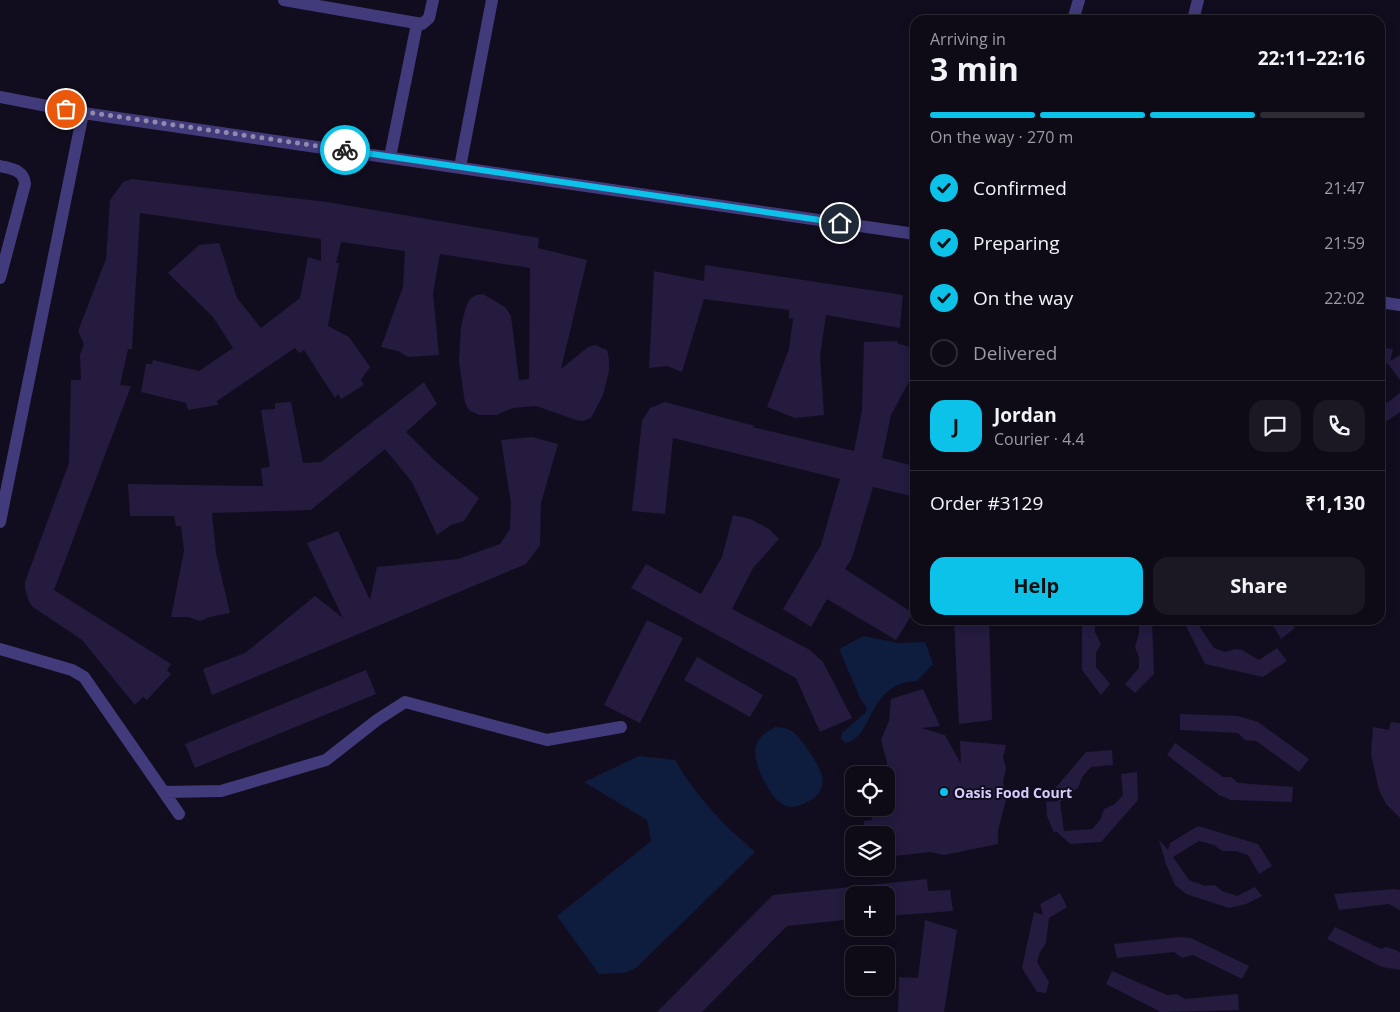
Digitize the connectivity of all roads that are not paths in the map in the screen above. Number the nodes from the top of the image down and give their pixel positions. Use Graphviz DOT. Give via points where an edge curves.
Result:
graph roads {
  1 [pos="284,0"];
  2 [pos="433,0"];
  3 [pos="492,0"];
  4 [pos="1079,0"];
  5 [pos="1198,0"];
  6 [pos="1074,15"];
  7 [pos="1194,15"];
  8 [pos="417,24"];
  9 [pos="0,96"];
  10 [pos="82,112"];
  11 [pos="390,157"];
  12 [pos="0,166"];
  13 [pos="460,167"];
  14 [pos="910,233"];
  15 [pos="0,278"];
  16 [pos="1385,303"];
  17 [pos="1400,305"];
  18 [pos="0,522"];
  19 [pos="0,649"];
  20 [pos="622,727"];
  21 [pos="164,792"];
  22 [pos="180,814"];
  1 -- 8 [label="street"];
  2 -- 8 [label="street" via="426,23"];
  3 -- 13 [label="street"];
  4 -- 6 [label="street"];
  5 -- 7 [label="street"];
  8 -- 11 [label="street"];
  9 -- 10 [label="street"];
  10 -- 11 [label="street"];
  10 -- 18 [label="street"];
  11 -- 13 [label="street"];
  12 -- 15 [label="street" via="17,170 25,179"];
  13 -- 14 [label="street"];
  16 -- 17 [label="street"];
  19 -- 21 [label="street" via="72,670 84,677"];
  20 -- 21 [label="street" via="547,740 405,702 326,760 222,791"];
  21 -- 22 [label="street"];
}
